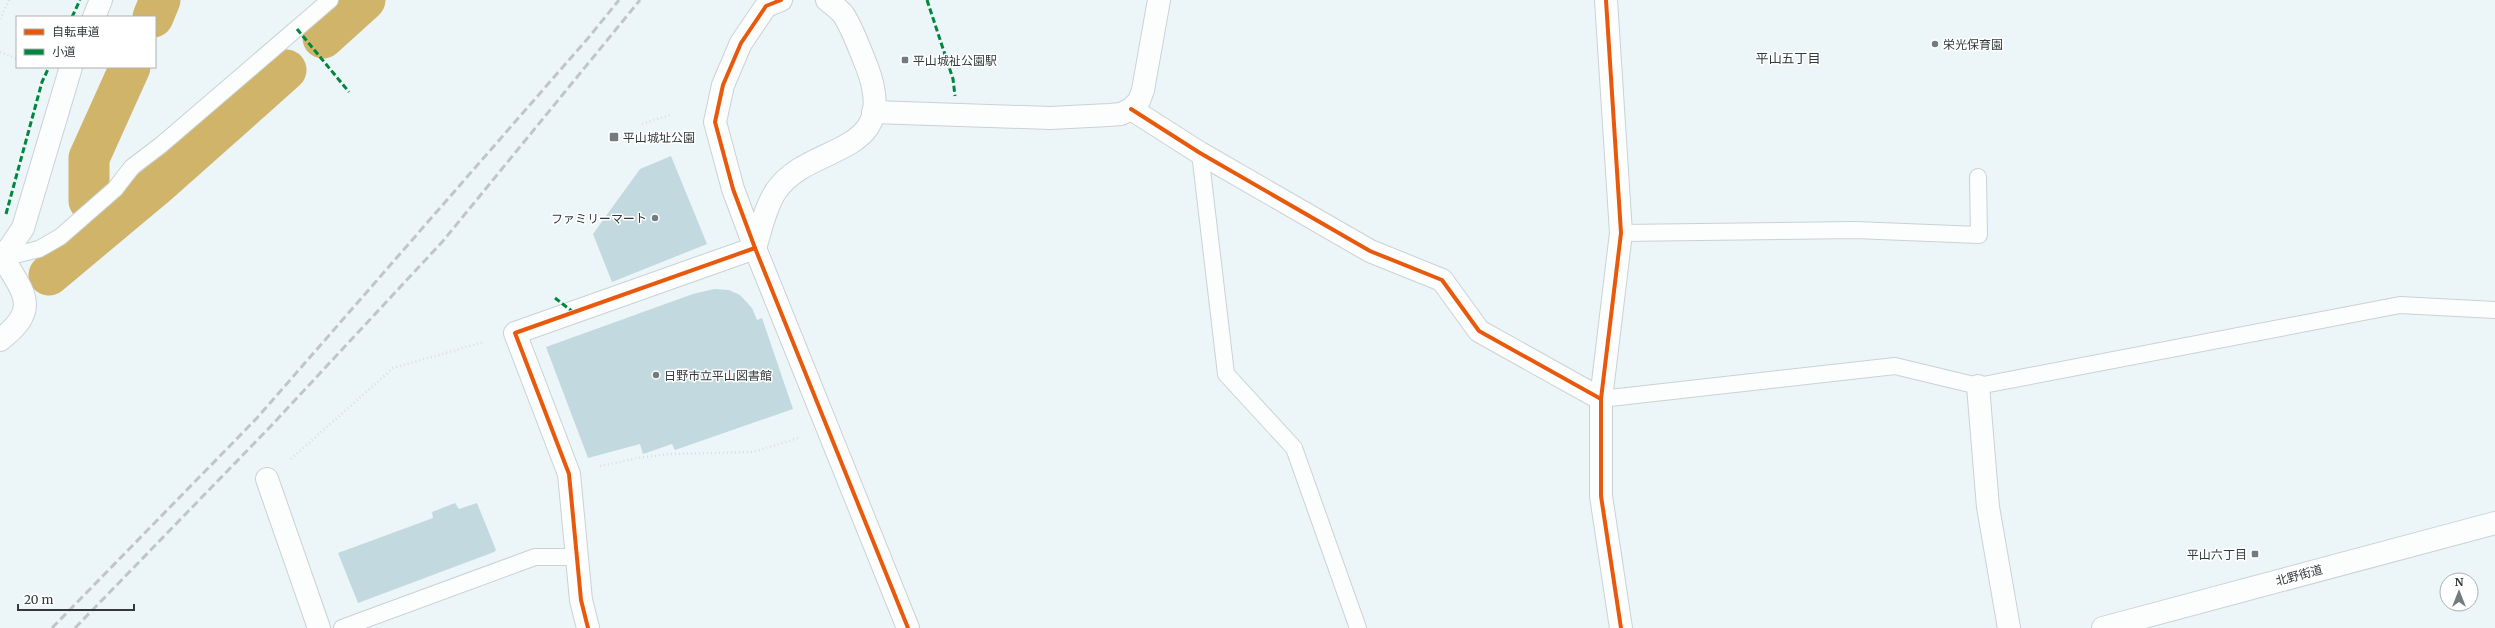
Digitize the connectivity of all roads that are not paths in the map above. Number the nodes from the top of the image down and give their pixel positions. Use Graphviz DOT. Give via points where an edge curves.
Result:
graph roads {
  1 [pos="101,0"];
  2 [pos="330,0"];
  3 [pos="781,0"];
  4 [pos="826,0"];
  5 [pos="1159,0"];
  6 [pos="1606,0"];
  7 [pos="94,16"];
  8 [pos="71,68"];
  9 [pos="1131,109"];
  10 [pos="873,112"];
  11 [pos="1200,153"];
  12 [pos="1978,177"];
  13 [pos="1621,233"];
  14 [pos="756,248"];
  15 [pos="2,260"];
  16 [pos="2495,310"];
  17 [pos="0,340"];
  18 [pos="1978,386"];
  19 [pos="1601,399"];
  20 [pos="266,480"];
  21 [pos="2495,523"];
  22 [pos="577,556"];
  23 [pos="2131,624"];
  24 [pos="319,628"];
  25 [pos="342,628"];
  26 [pos="588,628"];
  27 [pos="908,628"];
  28 [pos="1358,628"];
  29 [pos="1622,628"];
  30 [pos="2008,628"];
  31 [pos="2103,628"];
  1 -- 7 [label="street"];
  2 -- 15 [label="lane" via="132,167 114,189 60,237 39,249"];
  3 -- 14 [label="street" via="766,6 741,43 723,85 715,122 733,189"];
  4 -- 10 [label="street" via="842,14 859,47 874,86"];
  5 -- 9 [label="street" via="1143,90"];
  6 -- 13 [label="street"];
  8 -- 15 [label="street" via="23,228"];
  9 -- 10 [label="street" via="1115,115 1050,118"];
  9 -- 11 [label="street"];
  10 -- 14 [label="street" via="869,128 856,140 791,176 775,191"];
  11 -- 19 [label="street" via="1370,251 1442,280 1479,331"];
  11 -- 28 [label="lane" via="1226,374 1294,448"];
  12 -- 13 [label="lane" via="1979,235 1855,230"];
  13 -- 19 [label="street"];
  14 -- 22 [label="street" via="515,333 569,474"];
  14 -- 27 [label="street"];
  15 -- 17 [label="street" via="26,300 16,328"];
  16 -- 18 [label="lane" via="2400,305"];
  18 -- 19 [label="lane" via="1895,366"];
  18 -- 30 [label="street" via="1988,507"];
  19 -- 29 [label="street" via="1601,496"];
  20 -- 24 [label="street"];
  21 -- 23 [label="street, 北野街道"];
  22 -- 25 [label="lane" via="535,557"];
  22 -- 26 [label="street" via="581,600"];
  23 -- 31 [label="street, 北野街道"];
}
